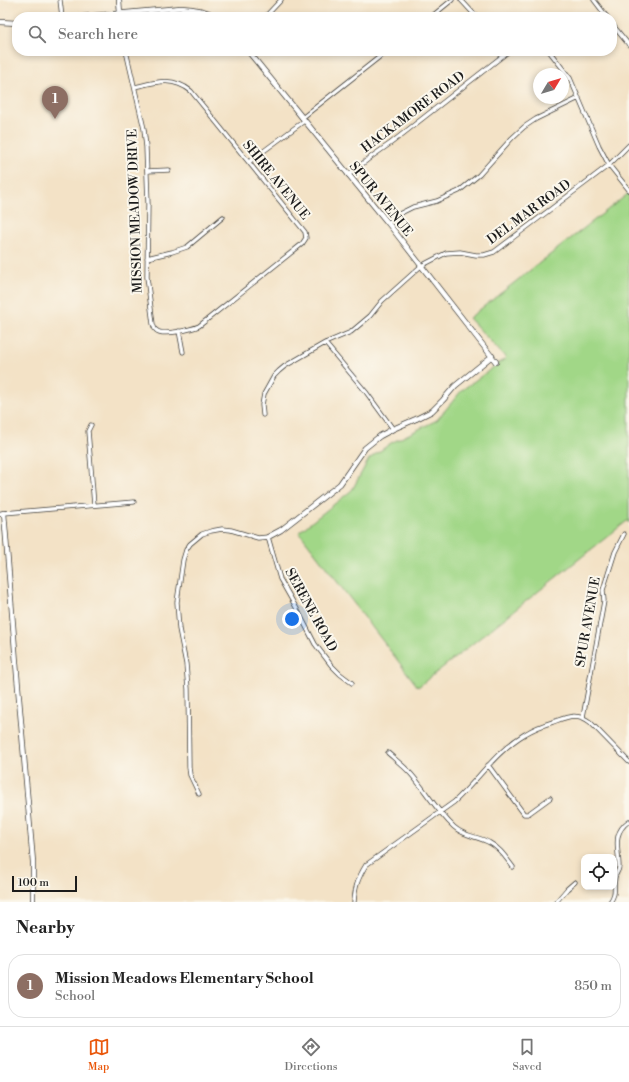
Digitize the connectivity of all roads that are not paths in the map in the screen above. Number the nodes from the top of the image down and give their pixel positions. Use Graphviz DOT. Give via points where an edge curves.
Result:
graph roads {
  1 [pos="60,0"];
  2 [pos="119,0"];
  3 [pos="281,0"];
  4 [pos="452,0"];
  5 [pos="461,0"];
  6 [pos="594,0"];
  7 [pos="61,12"];
  8 [pos="121,12"];
  9 [pos="147,12"];
  10 [pos="207,12"];
  11 [pos="270,12"];
  12 [pos="436,12"];
  13 [pos="472,12"];
  14 [pos="603,12"];
  15 [pos="0,22"];
  16 [pos="12,23"];
  17 [pos="617,30"];
  18 [pos="629,45"];
  19 [pos="127,56"];
  20 [pos="252,56"];
  21 [pos="381,56"];
  22 [pos="503,56"];
  23 [pos="553,56"];
  24 [pos="135,87"];
  25 [pos="579,98"];
  26 [pos="303,119"];
  27 [pos="629,145"];
  28 [pos="249,162"];
  29 [pos="609,165"];
  30 [pos="170,170"];
  31 [pos="147,171"];
  32 [pos="348,175"];
  33 [pos="629,190"];
  34 [pos="223,217"];
  35 [pos="388,223"];
  36 [pos="147,258"];
  37 [pos="421,266"];
  38 [pos="153,324"];
  39 [pos="179,331"];
  40 [pos="325,343"];
  41 [pos="182,352"];
  42 [pos="492,356"];
  43 [pos="496,362"];
  44 [pos="263,415"];
  45 [pos="91,425"];
  46 [pos="393,428"];
  47 [pos="134,502"];
  48 [pos="94,505"];
  49 [pos="2,514"];
  50 [pos="624,534"];
  51 [pos="268,537"];
  52 [pos="352,683"];
  53 [pos="583,717"];
  54 [pos="388,753"];
  55 [pos="629,762"];
  56 [pos="488,765"];
  57 [pos="199,794"];
  58 [pos="550,798"];
  59 [pos="440,812"];
  60 [pos="629,821"];
  61 [pos="514,867"];
  62 [pos="575,882"];
  63 [pos="32,902"];
  64 [pos="354,902"];
  65 [pos="556,902"];
  66 [pos="610,902"];
  1 -- 7 [label="street"];
  2 -- 8 [label="street"];
  3 -- 11 [label="street"];
  4 -- 12 [label="street"];
  5 -- 13 [label="street"];
  6 -- 14 [label="street"];
  9 -- 10 [label="street" via="181,8"];
  15 -- 16 [label="street"];
  17 -- 18 [label="street"];
  19 -- 24 [label="street, MISSION MEADOW DRIVE"];
  20 -- 26 [label="street, SPUR AVENUE"];
  21 -- 26 [label="street"];
  22 -- 32 [label="street, HACKAMORE ROAD"];
  23 -- 25 [label="street" via="570,78"];
  24 -- 28 [label="street, SHIRE AVENUE" via="163,81 176,82 187,87"];
  24 -- 31 [label="street, MISSION MEADOW DRIVE" via="144,129"];
  25 -- 29 [label="street"];
  25 -- 35 [label="street" via="536,119 524,128 479,175 459,191 399,214"];
  26 -- 28 [label="street"];
  26 -- 32 [label="street, SPUR AVENUE"];
  27 -- 29 [label="street, DEL MAR ROAD"];
  28 -- 39 [label="street, SHIRE AVENUE" via="305,232 306,238 302,244 199,326"];
  29 -- 33 [label="street"];
  29 -- 37 [label="street, DEL MAR ROAD" via="494,252 484,255 446,253"];
  30 -- 31 [label="street"];
  31 -- 36 [label="street, MISSION MEADOW DRIVE"];
  32 -- 35 [label="street, SPUR AVENUE"];
  34 -- 36 [label="street" via="187,246"];
  35 -- 37 [label="street, SPUR AVENUE"];
  36 -- 38 [label="street, MISSION MEADOW DRIVE"];
  37 -- 40 [label="street, DEL MAR ROAD" via="382,301 359,327"];
  37 -- 42 [label="street, SPUR AVENUE"];
  38 -- 39 [label="street, SHIRE AVENUE" via="160,332"];
  39 -- 41 [label="street"];
  40 -- 44 [label="street, DEL MAR ROAD" via="285,366 274,376 264,394"];
  40 -- 46 [label="street"];
  42 -- 43 [label="street, SPUR AVENUE"];
  42 -- 46 [label="street" via="455,386 432,411"];
  45 -- 48 [label="street" via="88,431"];
  46 -- 51 [label="street" via="365,448 340,484 281,530"];
  47 -- 48 [label="street"];
  48 -- 49 [label="street"];
  49 -- 63 [label="street" via="33,862"];
  50 -- 53 [label="street, SPUR AVENUE" via="603,590 604,601"];
  51 -- 52 [label="street, SERENE ROAD" via="280,579 315,644 331,665"];
  51 -- 57 [label="street" via="258,538 222,529 211,531 202,534 190,544 182,560 177,602 178,623 188,689 189,767"];
  53 -- 55 [label="street"];
  53 -- 56 [label="street" via="570,716 534,729 509,745"];
  54 -- 59 [label="street" via="411,773"];
  56 -- 58 [label="street" via="522,813 528,814"];
  56 -- 59 [label="street" via="467,790"];
  59 -- 61 [label="street" via="462,833 489,842 498,848"];
  59 -- 64 [label="street" via="366,865 355,888"];
  60 -- 66 [label="street" via="618,837 619,868 614,877 615,889"];
  62 -- 65 [label="street"];
}
